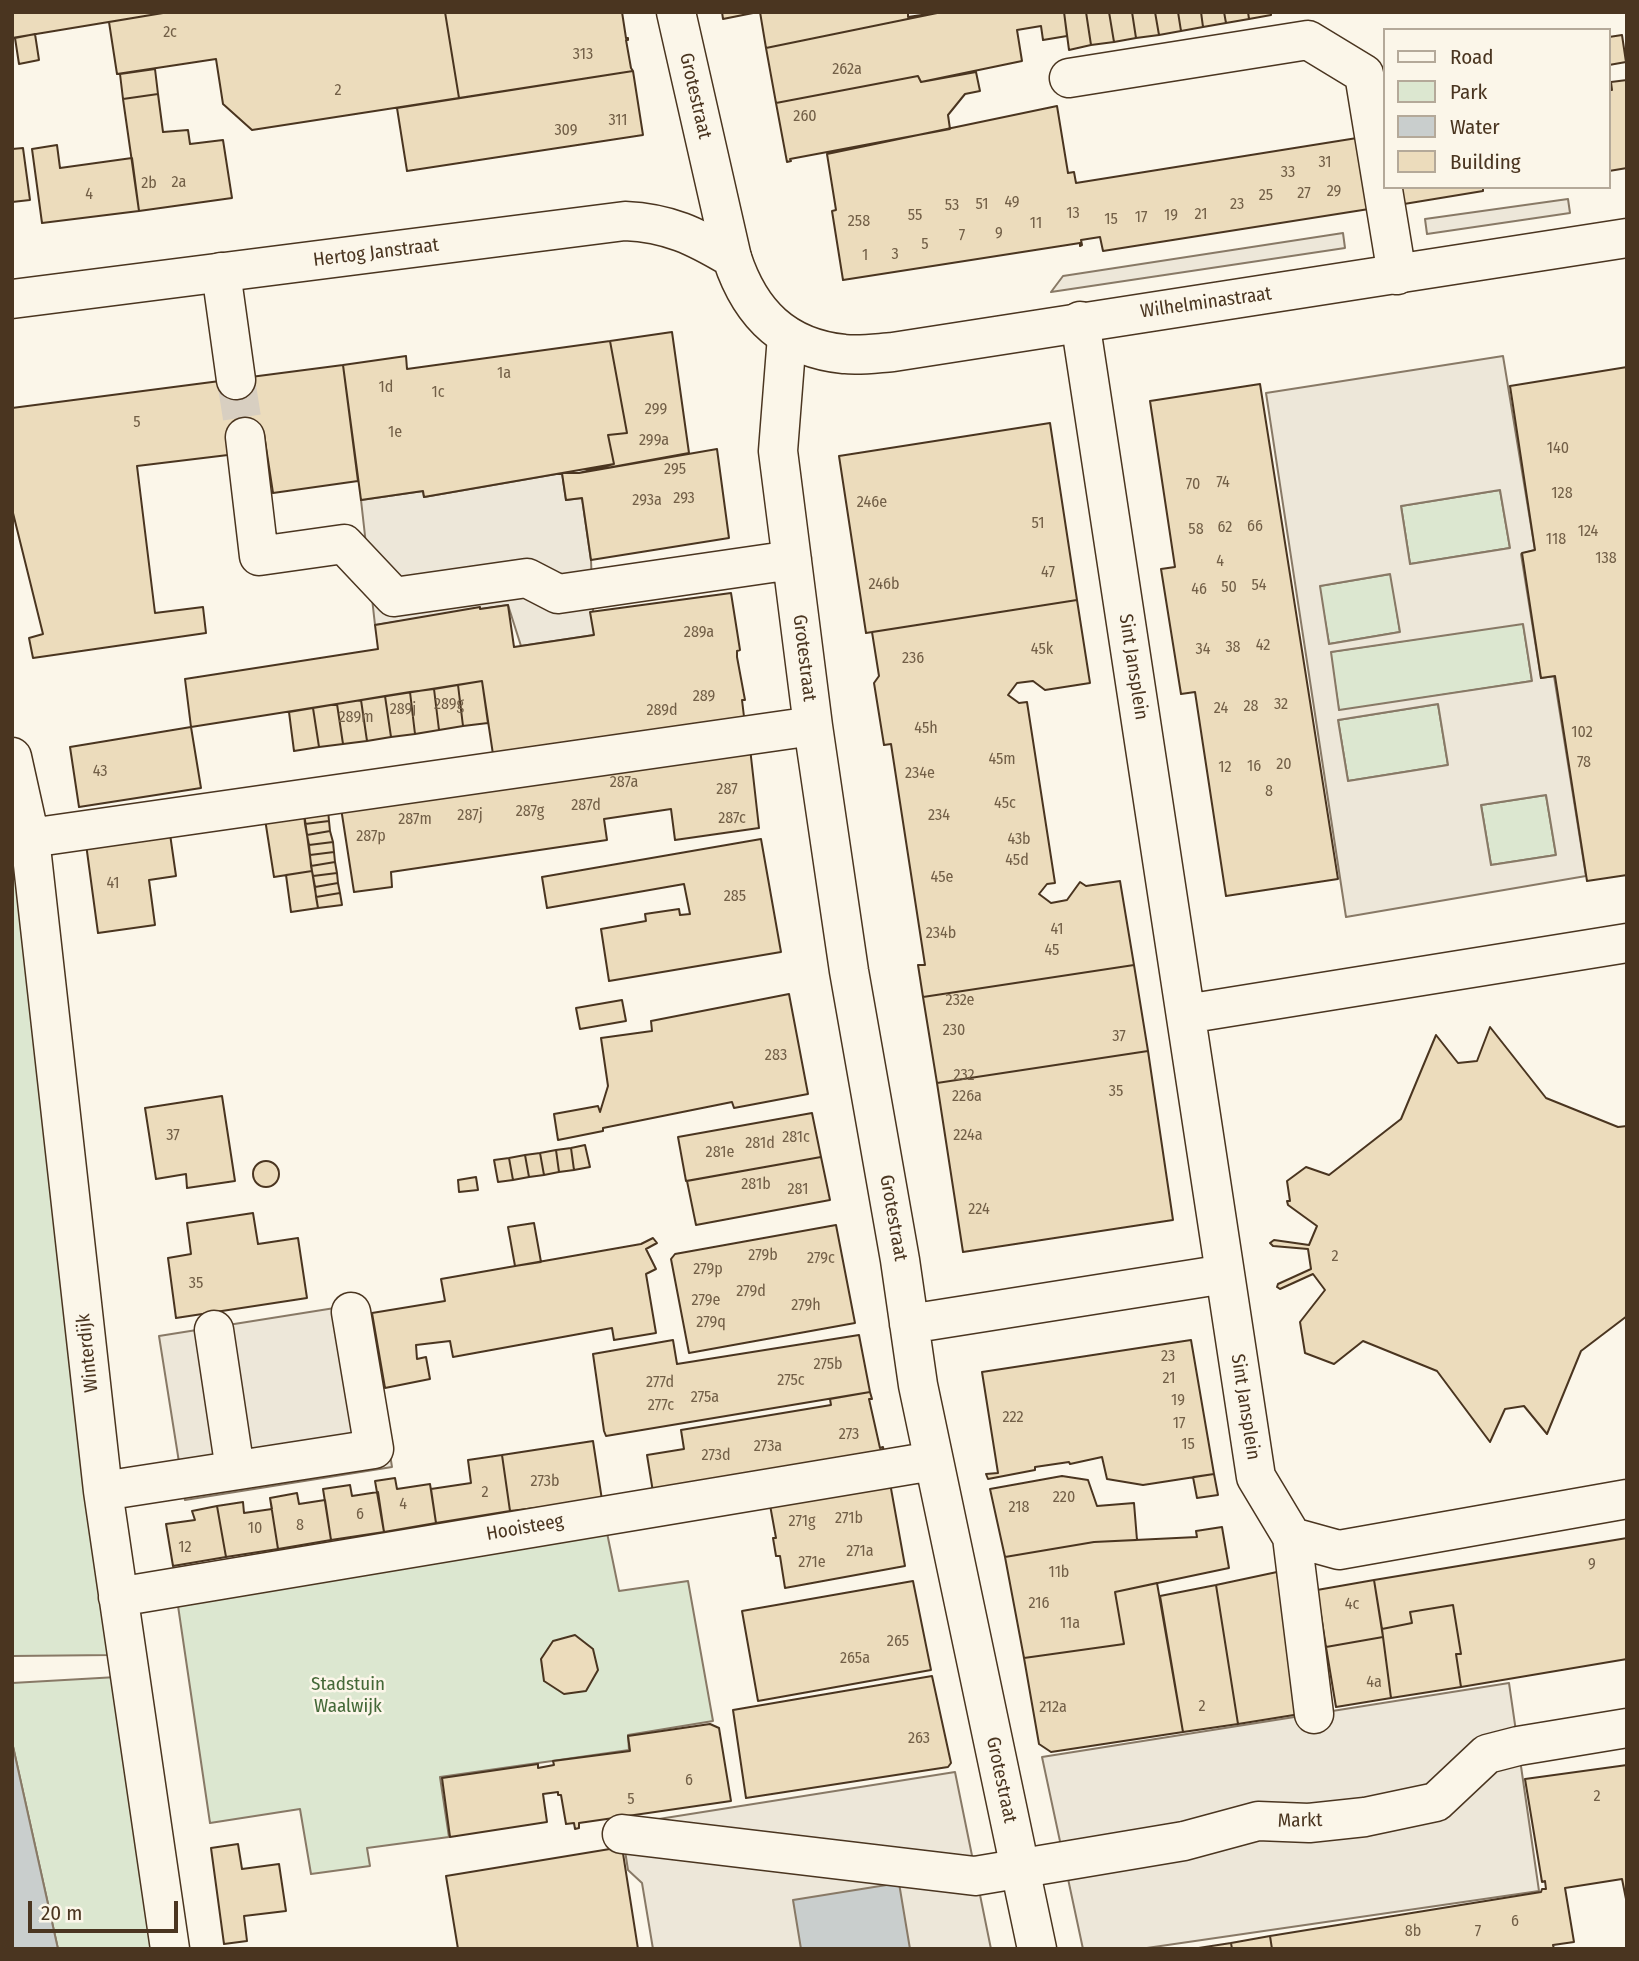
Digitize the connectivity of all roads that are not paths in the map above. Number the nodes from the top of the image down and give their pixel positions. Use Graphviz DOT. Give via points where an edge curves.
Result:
graph roads {
  1 [pos="676,12"];
  2 [pos="1069,78"];
  3 [pos="1627,239"];
  4 [pos="732,258"];
  5 [pos="221,272"];
  6 [pos="1397,275"];
  7 [pos="12,299"];
  8 [pos="1080,321"];
  9 [pos="787,336"];
  10 [pos="236,380"];
  11 [pos="245,437"];
  12 [pos="792,560"];
  13 [pos="813,726"];
  14 [pos="12,757"];
  15 [pos="30,838"];
  16 [pos="1627,943"];
  17 [pos="1186,1014"];
  18 [pos="1225,1275"];
  19 [pos="351,1312"];
  20 [pos="909,1324"];
  21 [pos="214,1330"];
  22 [pos="933,1461"];
  23 [pos="235,1470"];
  24 [pos="103,1491"];
  25 [pos="1627,1499"];
  26 [pos="1292,1537"];
  27 [pos="118,1597"];
  28 [pos="1314,1714"];
  29 [pos="1627,1728"];
  30 [pos="622,1834"];
  31 [pos="1020,1869"];
  32 [pos="170,1949"];
  33 [pos="1037,1949"];
  1 -- 4 [label="street, Grotestraat"];
  2 -- 6 [label="street" via="1308,40 1364,74"];
  3 -- 6 [label="street, Wilhelminastraat"];
  4 -- 5 [label="street, Hertog Janstraat" via="675,228 625,221"];
  4 -- 9 [label="street, Grotestraat" via="761,315"];
  5 -- 7 [label="street, Hertog Janstraat"];
  5 -- 10 [label="street"];
  6 -- 8 [label="street, Wilhelminastraat"];
  8 -- 9 [label="street, Wilhelminastraat" via="857,354 807,345"];
  8 -- 17 [label="street, Sint Jansplein"];
  9 -- 12 [label="street, Grotestraat" via="778,451"];
  11 -- 12 [label="street" via="259,556 344,544 394,597 527,579 558,594"];
  12 -- 13 [label="street, Grotestraat"];
  13 -- 15 [label="street"];
  13 -- 20 [label="street, Grotestraat"];
  14 -- 15 [label="street, Winterdijk"];
  15 -- 24 [label="street, Winterdijk"];
  16 -- 17 [label="street"];
  17 -- 18 [label="street, Sint Jansplein"];
  18 -- 20 [label="street"];
  18 -- 26 [label="street, Sint Jansplein" via="1256,1477"];
  19 -- 23 [label="street" via="374,1449"];
  20 -- 22 [label="street, Grotestraat"];
  21 -- 23 [label="street"];
  22 -- 27 [label="street, Hooisteeg"];
  22 -- 31 [label="street, Grotestraat"];
  23 -- 24 [label="street"];
  24 -- 27 [label="street, Winterdijk"];
  25 -- 26 [label="street" via="1339,1550"];
  26 -- 28 [label="street"];
  27 -- 32 [label="street, Winterdijk"];
  29 -- 31 [label="street, Markt" via="1488,1754 1436,1802 1309,1823 1258,1821 1184,1841"];
  30 -- 31 [label="street, Markt" via="975,1876"];
  31 -- 33 [label="street, Grotestraat"];
}
